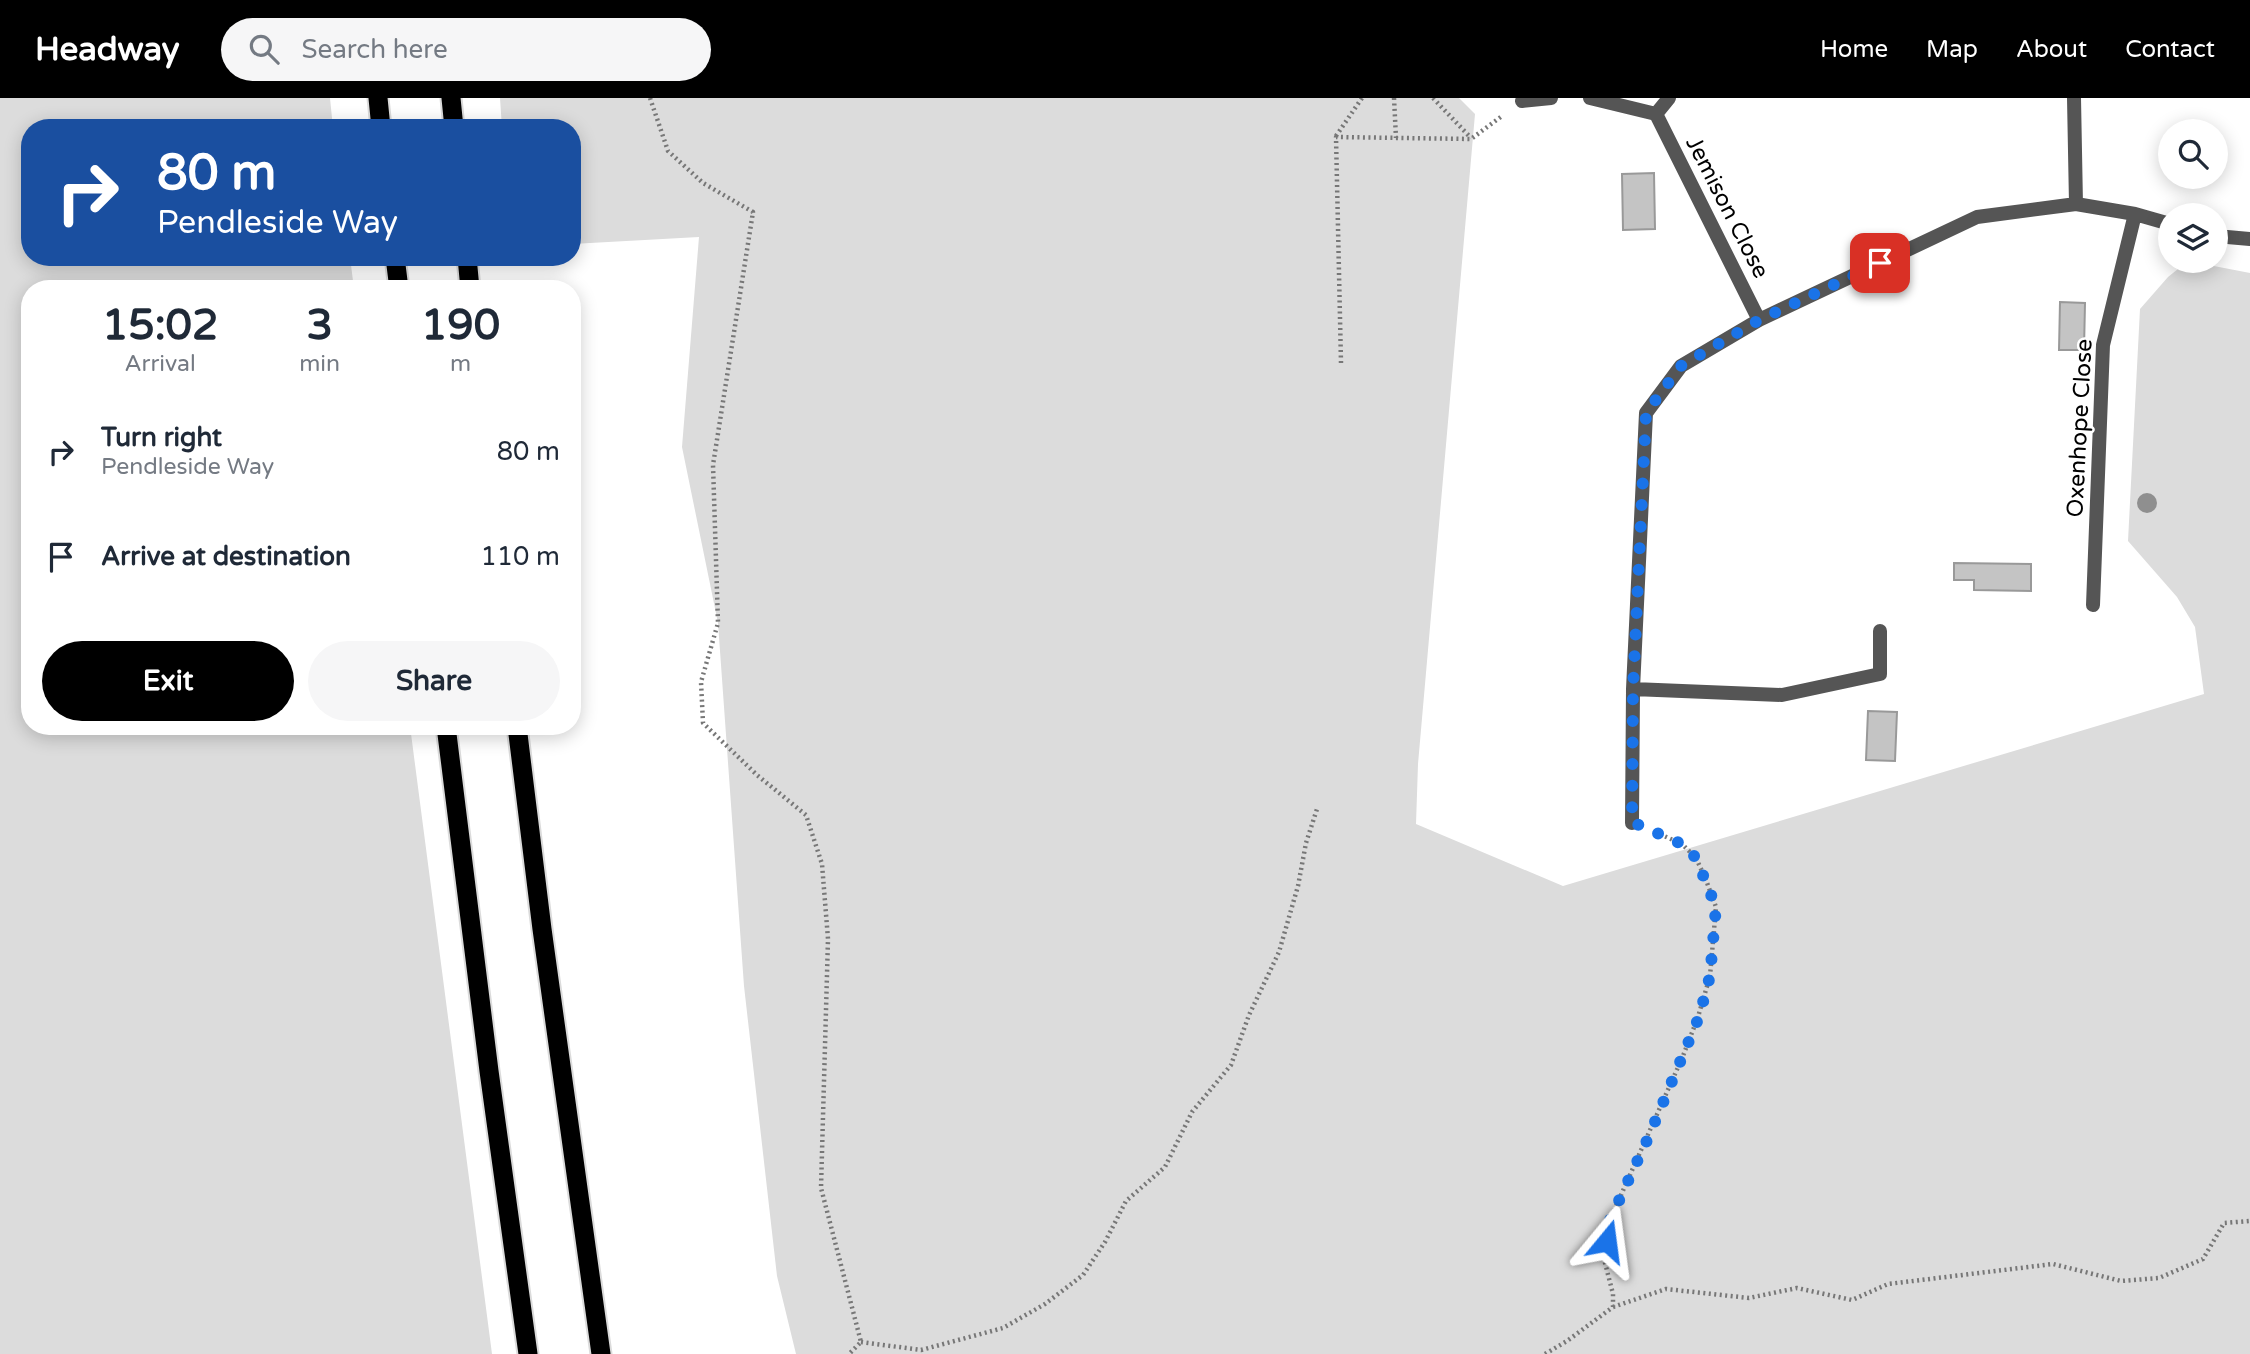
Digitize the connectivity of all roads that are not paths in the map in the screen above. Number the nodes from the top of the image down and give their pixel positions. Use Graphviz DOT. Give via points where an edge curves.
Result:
graph roads {
  1 [pos="378,98"];
  2 [pos="451,98"];
  3 [pos="1551,98"];
  4 [pos="1590,98"];
  5 [pos="1668,98"];
  6 [pos="2074,98"];
  7 [pos="1522,101"];
  8 [pos="1656,114"];
  9 [pos="380,119"];
  10 [pos="453,119"];
  11 [pos="2076,204"];
  12 [pos="2135,214"];
  13 [pos="2158,221"];
  14 [pos="2228,237"];
  15 [pos="2250,239"];
  16 [pos="1759,320"];
  17 [pos="2093,605"];
  18 [pos="1880,631"];
  19 [pos="1633,689"];
  20 [pos="447,735"];
  21 [pos="518,735"];
  22 [pos="1632,822"];
  23 [pos="528,1354"];
  24 [pos="601,1354"];
  1 -- 9 [label="highway"];
  2 -- 10 [label="highway"];
  3 -- 7 [label="street"];
  4 -- 8 [label="street"];
  5 -- 8 [label="street"];
  6 -- 11 [label="street"];
  8 -- 16 [label="street, Jemison Close"];
  11 -- 12 [label="street"];
  11 -- 16 [label="street" via="1978,217"];
  12 -- 13 [label="street"];
  12 -- 17 [label="street, Oxenhope Close" via="2104,345"];
  14 -- 15 [label="street"];
  16 -- 19 [label="street" via="1681,366 1646,413"];
  18 -- 19 [label="street" via="1880,674 1782,695"];
  19 -- 22 [label="street"];
  20 -- 23 [label="highway"];
  21 -- 24 [label="highway"];
}
